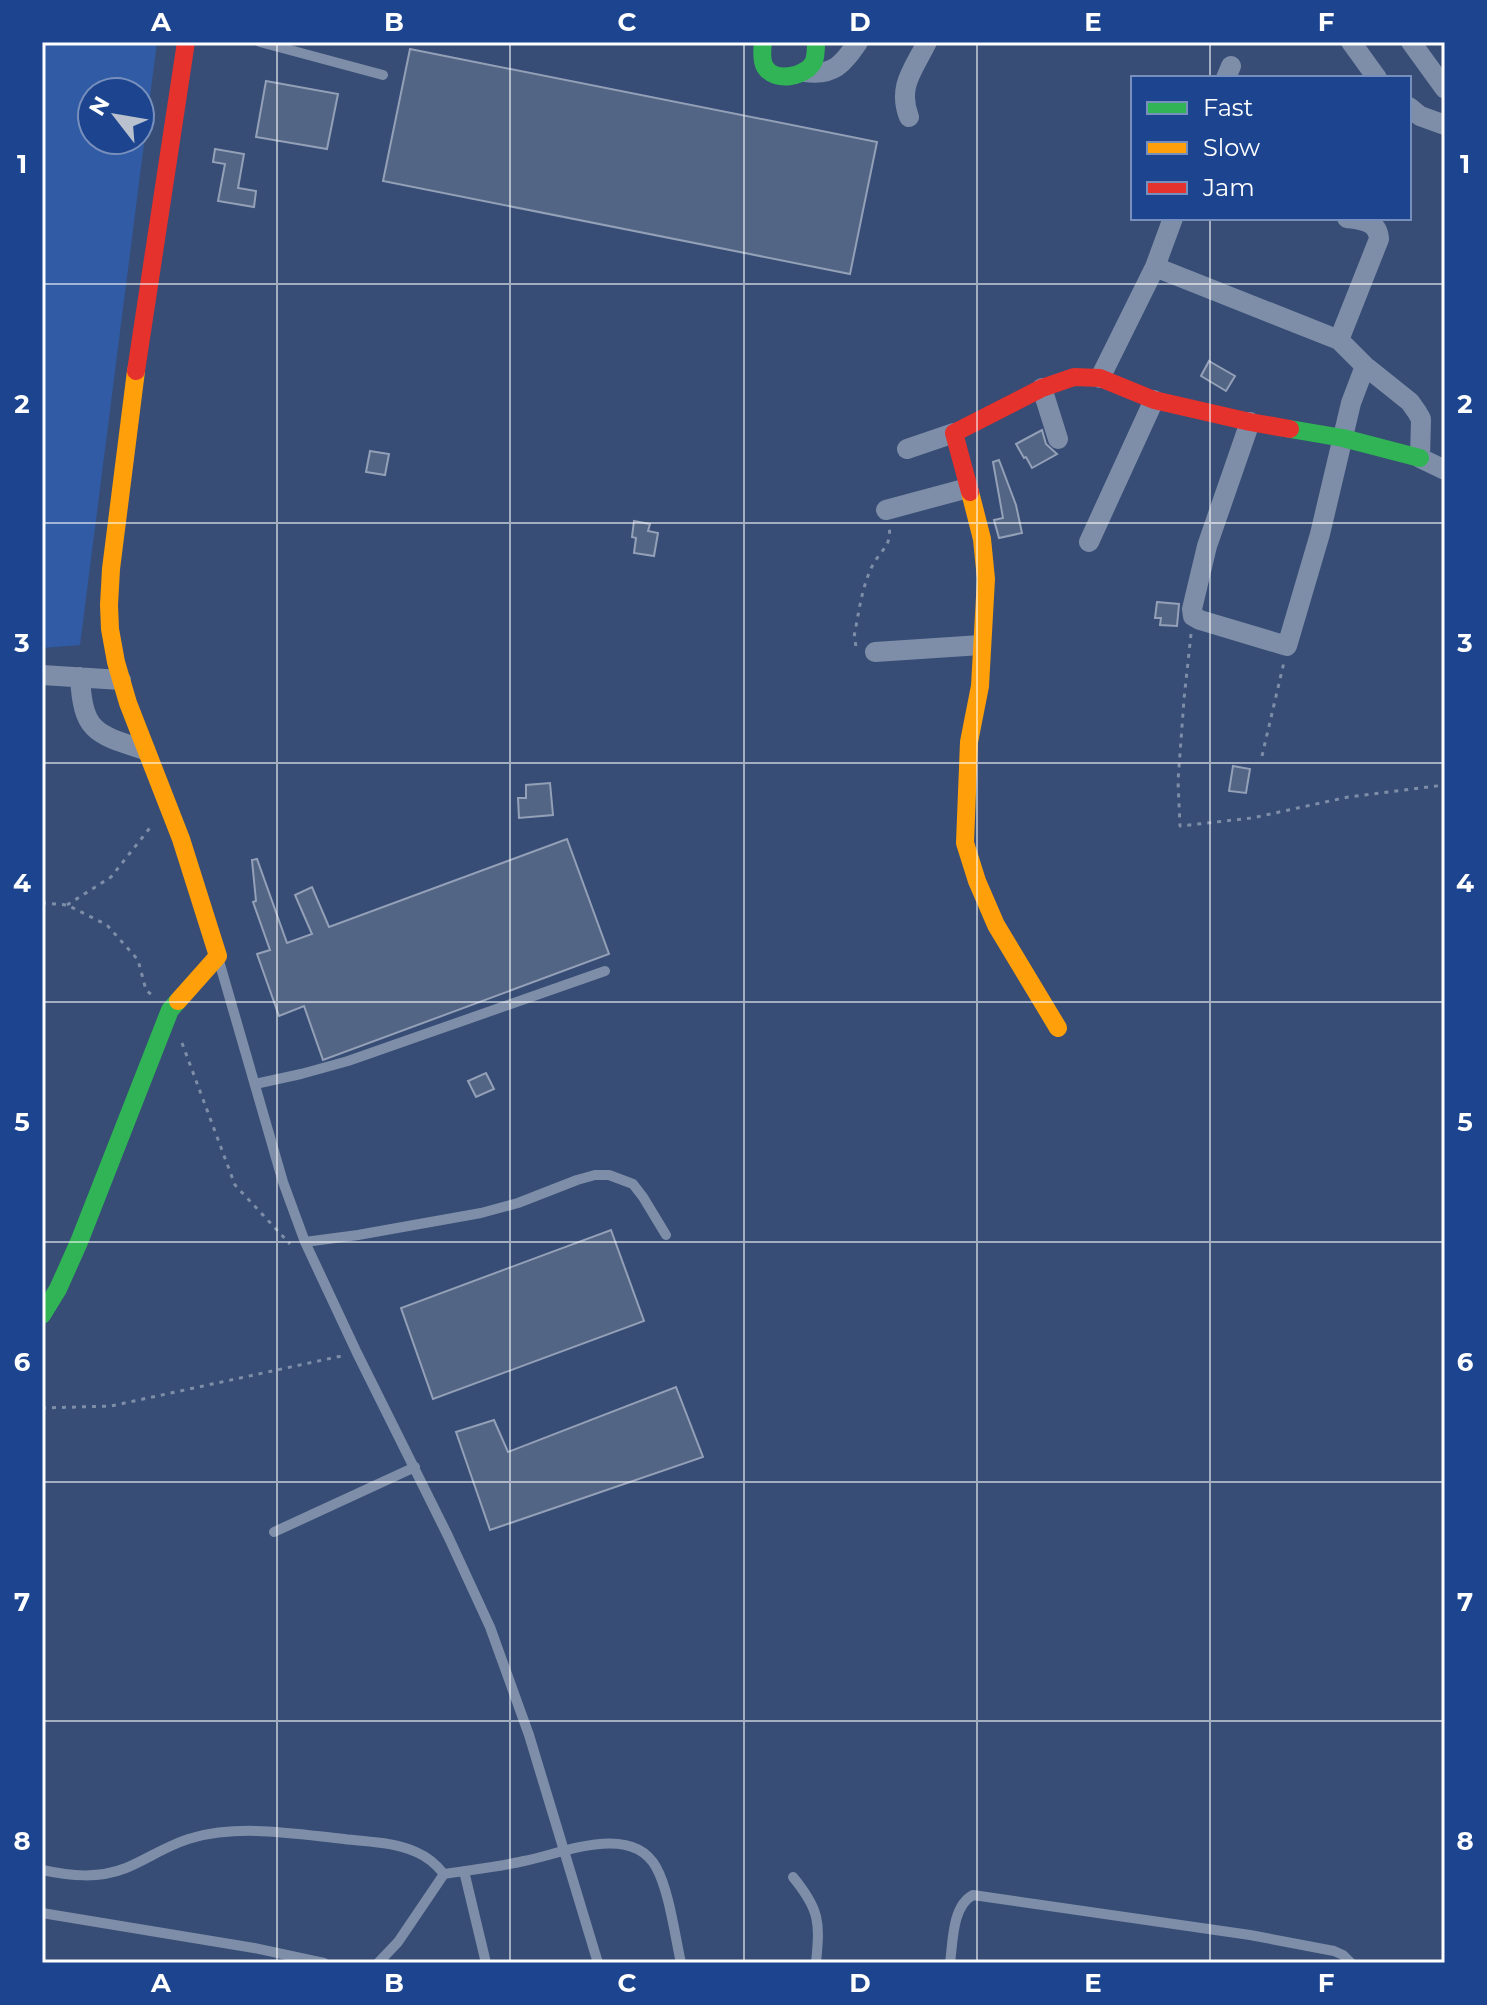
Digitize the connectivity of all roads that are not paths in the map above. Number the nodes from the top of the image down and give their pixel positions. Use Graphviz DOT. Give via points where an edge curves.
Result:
graph roads {
  1 [pos="186,42"];
  2 [pos="260,42"];
  3 [pos="763,42"];
  4 [pos="816,42"];
  5 [pos="858,42"];
  6 [pos="927,42"];
  7 [pos="1351,42"];
  8 [pos="1411,42"];
  9 [pos="805,72"];
  10 [pos="383,75"];
  11 [pos="1376,76"];
  12 [pos="1445,89"];
  13 [pos="1413,116"];
  14 [pos="909,117"];
  15 [pos="1445,125"];
  16 [pos="1172,220"];
  17 [pos="1360,220"];
  18 [pos="1155,267"];
  19 [pos="1339,340"];
  20 [pos="1365,366"];
  21 [pos="1100,378"];
  22 [pos="1042,388"];
  23 [pos="1154,400"];
  24 [pos="1250,422"];
  25 [pos="954,433"];
  26 [pos="1343,438"];
  27 [pos="1058,439"];
  28 [pos="907,449"];
  29 [pos="1420,458"];
  30 [pos="1445,470"];
  31 [pos="968,488"];
  32 [pos="886,510"];
  33 [pos="1089,542"];
  34 [pos="981,645"];
  35 [pos="875,652"];
  36 [pos="42,675"];
  37 [pos="80,677"];
  38 [pos="121,680"];
  39 [pos="145,750"];
  40 [pos="218,956"];
  41 [pos="605,971"];
  42 [pos="1058,1028"];
  43 [pos="255,1084"];
  44 [pos="666,1235"];
  45 [pos="305,1242"];
  46 [pos="42,1315"];
  47 [pos="415,1467"];
  48 [pos="274,1532"];
  49 [pos="563,1852"];
  50 [pos="42,1870"];
  51 [pos="464,1871"];
  52 [pos="444,1874"];
  53 [pos="793,1877"];
  54 [pos="42,1913"];
  55 [pos="324,1963"];
  56 [pos="378,1963"];
  57 [pos="486,1963"];
  58 [pos="598,1963"];
  59 [pos="681,1963"];
  60 [pos="816,1963"];
  61 [pos="950,1963"];
  62 [pos="1351,1963"];
  1 -- 38 [label="street" via="118,497 108,617"];
  2 -- 10 [label="lane"];
  3 -- 9 [label="street" via="765,67 771,72"];
  4 -- 9 [label="street" via="814,62"];
  5 -- 9 [label="street" via="836,68"];
  6 -- 14 [label="street" via="904,89"];
  7 -- 11 [label="street"];
  8 -- 12 [label="street"];
  13 -- 15 [label="street"];
  16 -- 18 [label="street"];
  17 -- 19 [label="street" via="1374,225 1379,239"];
  18 -- 19 [label="street"];
  18 -- 21 [label="street"];
  19 -- 20 [label="street"];
  20 -- 26 [label="street"];
  20 -- 29 [label="street" via="1417,412"];
  21 -- 22 [label="street" via="1074,377"];
  21 -- 23 [label="street"];
  22 -- 25 [label="street"];
  22 -- 27 [label="street"];
  23 -- 24 [label="street"];
  23 -- 33 [label="street"];
  24 -- 26 [label="street"];
  24 -- 26 [label="street" via="1207,546 1193,616 1287,646"];
  25 -- 28 [label="street"];
  25 -- 31 [label="street"];
  26 -- 29 [label="street"];
  29 -- 30 [label="street"];
  31 -- 32 [label="street"];
  31 -- 34 [label="street" via="986,579"];
  34 -- 35 [label="street"];
  34 -- 42 [label="street" via="980,686 969,742 965,843 996,925"];
  36 -- 37 [label="street"];
  37 -- 38 [label="street"];
  37 -- 39 [label="street" via="81,704 97,731"];
  38 -- 39 [label="street"];
  39 -- 40 [label="street"];
  40 -- 43 [label="lane"];
  40 -- 46 [label="street" via="170,1010 79,1242"];
  41 -- 43 [label="lane" via="348,1061"];
  43 -- 45 [label="lane"];
  44 -- 45 [label="lane" via="633,1184 595,1175 481,1213"];
  45 -- 47 [label="lane"];
  47 -- 48 [label="lane"];
  47 -- 49 [label="lane" via="490,1627"];
  49 -- 51 [label="lane"];
  49 -- 58 [label="lane"];
  49 -- 59 [label="lane" via="610,1843 644,1853 656,1866"];
  50 -- 52 [label="lane" via="110,1873 193,1837 256,1831 386,1844 414,1851"];
  51 -- 52 [label="lane"];
  51 -- 57 [label="lane"];
  52 -- 56 [label="lane"];
  53 -- 60 [label="lane" via="815,1910"];
  54 -- 55 [label="lane"];
  61 -- 62 [label="lane" via="956,1919 965,1899 973,1895 1250,1935 1334,1951"];
}
